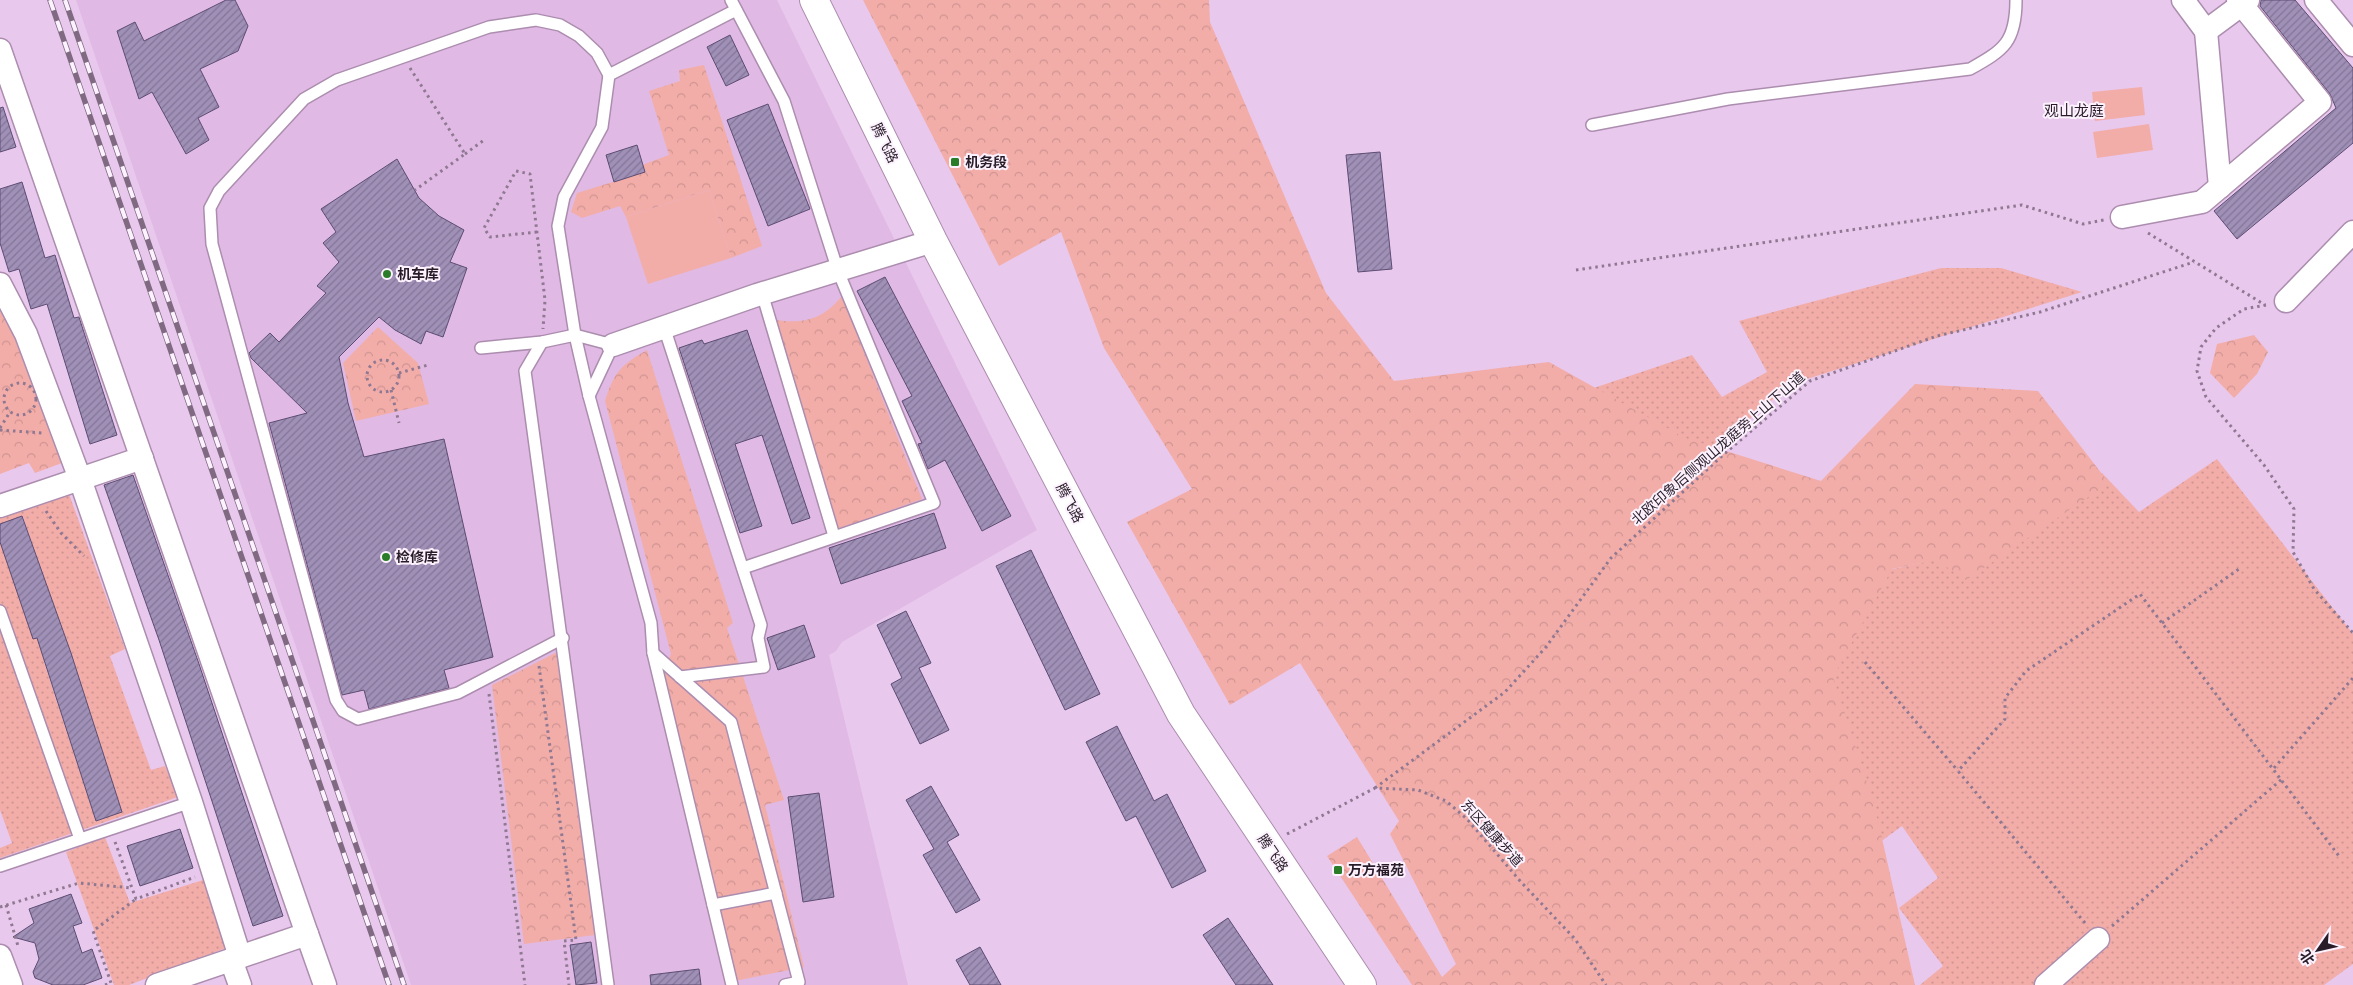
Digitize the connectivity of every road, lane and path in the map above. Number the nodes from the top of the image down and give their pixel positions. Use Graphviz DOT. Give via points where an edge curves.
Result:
graph roads {
  1 [pos="814,0"];
  2 [pos="2016,0"];
  3 [pos="2184,0"];
  4 [pos="2316,0"];
  5 [pos="2242,2"];
  6 [pos="733,5"];
  7 [pos="2206,31"];
  8 [pos="2353,45"];
  9 [pos="0,50"];
  10 [pos="403,57"];
  11 [pos="609,75"];
  12 [pos="1592,125"];
  13 [pos="484,140"];
  14 [pos="465,154"];
  15 [pos="2220,187"];
  16 [pos="414,190"];
  17 [pos="2122,217"];
  18 [pos="537,232"];
  19 [pos="2353,232"];
  20 [pos="933,242"];
  21 [pos="2194,262"];
  22 [pos="838,270"];
  23 [pos="1576,270"];
  24 [pos="0,284"];
  25 [pos="762,293"];
  26 [pos="2275,303"];
  27 [pos="664,327"];
  28 [pos="575,335"];
  29 [pos="542,342"];
  30 [pos="613,346"];
  31 [pos="481,348"];
  32 [pos="428,365"];
  33 [pos="399,373"];
  34 [pos="391,390"];
  35 [pos="589,396"];
  36 [pos="10,412"];
  37 [pos="399,423"];
  38 [pos="0,429"];
  39 [pos="63,435"];
  40 [pos="142,458"];
  41 [pos="80,479"];
  42 [pos="34,495"];
  43 [pos="0,506"];
  44 [pos="834,536"];
  45 [pos="86,558"];
  46 [pos="743,568"];
  47 [pos="2239,569"];
  48 [pos="0,611"];
  49 [pos="2162,623"];
  50 [pos="2353,633"];
  51 [pos="563,638"];
  52 [pos="537,651"];
  53 [pos="653,653"];
  54 [pos="1865,662"];
  55 [pos="680,676"];
  56 [pos="487,678"];
  57 [pos="2353,678"];
  58 [pos="2274,768"];
  59 [pos="1958,771"];
  60 [pos="2282,779"];
  61 [pos="1375,788"];
  62 [pos="191,802"];
  63 [pos="110,829"];
  64 [pos="80,840"];
  65 [pos="1267,844"];
  66 [pos="2339,856"];
  67 [pos="0,866"];
  68 [pos="212,870"];
  69 [pos="132,888"];
  70 [pos="776,893"];
  71 [pos="136,898"];
  72 [pos="713,905"];
  73 [pos="0,907"];
  74 [pos="307,934"];
  75 [pos="2098,939"];
  76 [pos="0,956"];
  77 [pos="236,958"];
  78 [pos="800,983"];
  79 [pos="11,985"];
  80 [pos="104,985"];
  81 [pos="157,985"];
  82 [pos="240,985"];
  83 [pos="325,985"];
  84 [pos="526,985"];
  85 [pos="569,985"];
  86 [pos="608,985"];
  87 [pos="732,985"];
  88 [pos="785,985"];
  89 [pos="1362,985"];
  90 [pos="1606,985"];
  91 [pos="2046,985"];
  1 -- 20 [label="street, 腾飞路"];
  2 -- 12 [label="lane" via="2012,34 1999,53 1970,69 1728,99"];
  3 -- 7 [label="street"];
  4 -- 8 [label="street"];
  5 -- 7 [label="street"];
  5 -- 15 [label="street" via="2320,102"];
  6 -- 11 [label="lane"];
  6 -- 22 [label="lane" via="784,101"];
  7 -- 15 [label="street"];
  9 -- 40 [label="street"];
  10 -- 11 [label="lane" via="489,27 536,20 560,25 580,36 597,53"];
  10 -- 14 [label="path"];
  10 -- 56 [label="lane" via="337,80 304,99 219,191 210,208 212,244 336,700 343,711 358,719 458,693"];
  11 -- 28 [label="lane" via="602,127 564,197 558,226"];
  13 -- 14 [label="path"];
  14 -- 16 [label="path"];
  15 -- 17 [label="street" via="2202,202"];
  17 -- 21 [label="path"];
  17 -- 23 [label="path" via="2083,224 2022,205"];
  18 -- 18 [label="path" via="530,174 516,171 484,228 490,237"];
  18 -- 29 [label="path" via="545,300"];
  19 -- 26 [label="street"];
  20 -- 22 [label="street"];
  20 -- 65 [label="street, 腾飞路" via="1181,714"];
  21 -- 26 [label="path"];
  21 -- 61 [label="path, 北欧印象后侧观山龙庭旁上山下山道" via="2040,312 1937,336 1810,381 1723,455 1612,558 1546,647 1505,692"];
  22 -- 25 [label="street"];
  22 -- 44 [label="lane" via="934,503"];
  24 -- 39 [label="street" via="26,334"];
  25 -- 27 [label="street"];
  25 -- 44 [label="lane"];
  26 -- 50 [label="path" via="2244,309 2216,328 2201,347 2197,371 2206,397 2264,465 2294,509 2293,552 2314,589"];
  27 -- 30 [label="street"];
  27 -- 46 [label="lane"];
  28 -- 29 [label="lane"];
  28 -- 30 [label="lane"];
  28 -- 35 [label="lane"];
  29 -- 31 [label="lane"];
  29 -- 51 [label="lane" via="526,371"];
  30 -- 35 [label="lane"];
  32 -- 33 [label="path"];
  33 -- 34 [label="path" via="397,385"];
  33 -- 34 [label="path" via="396,365 386,360 376,362 368,370 368,380 373,389 383,393"];
  34 -- 37 [label="path"];
  35 -- 53 [label="lane" via="651,623"];
  36 -- 36 [label="path" via="23,415 32,409 36,399 29,386 14,384 6,390 3,400"];
  36 -- 38 [label="path"];
  38 -- 39 [label="path"];
  39 -- 41 [label="street"];
  40 -- 41 [label="street"];
  40 -- 74 [label="street"];
  41 -- 42 [label="street"];
  41 -- 62 [label="street"];
  42 -- 43 [label="street"];
  42 -- 45 [label="path" via="61,533"];
  44 -- 46 [label="lane"];
  46 -- 55 [label="lane" via="761,625 758,638 764,667"];
  47 -- 49 [label="path"];
  48 -- 64 [label="lane"];
  49 -- 58 [label="path"];
  49 -- 59 [label="path" via="2140,594 2026,671 2005,698 2006,719"];
  51 -- 52 [label="lane"];
  51 -- 86 [label="lane"];
  52 -- 56 [label="lane"];
  52 -- 85 [label="path" via="576,940 564,942"];
  53 -- 55 [label="lane"];
  53 -- 72 [label="lane"];
  54 -- 59 [label="path"];
  55 -- 70 [label="lane" via="731,722"];
  56 -- 84 [label="path"];
  57 -- 58 [label="path"];
  58 -- 60 [label="path"];
  59 -- 75 [label="path"];
  60 -- 66 [label="path"];
  60 -- 75 [label="path"];
  61 -- 65 [label="path"];
  61 -- 90 [label="path, 东区健康步道" via="1418,790 1446,801 1467,819 1575,939"];
  62 -- 63 [label="lane"];
  62 -- 68 [label="street"];
  63 -- 64 [label="lane"];
  63 -- 69 [label="path"];
  64 -- 67 [label="lane"];
  65 -- 89 [label="street, 腾飞路"];
  68 -- 71 [label="path"];
  68 -- 77 [label="street"];
  69 -- 71 [label="path"];
  69 -- 73 [label="path" via="78,883"];
  70 -- 72 [label="lane"];
  70 -- 78 [label="lane"];
  71 -- 80 [label="path" via="94,931 111,983"];
  72 -- 87 [label="lane"];
  74 -- 77 [label="street"];
  74 -- 83 [label="street"];
  75 -- 91 [label="street"];
  76 -- 79 [label="street"];
  77 -- 81 [label="street"];
  77 -- 82 [label="street"];
  78 -- 88 [label="lane"];
}
